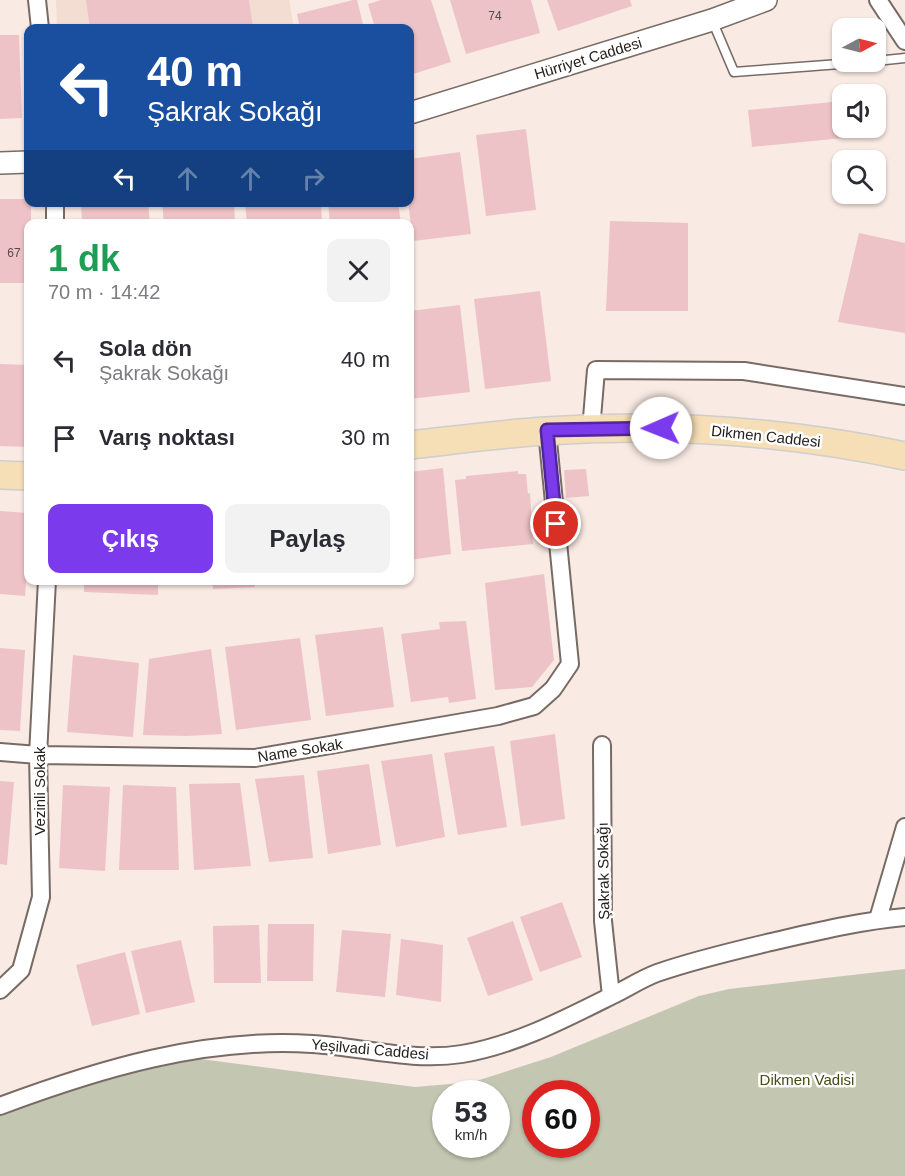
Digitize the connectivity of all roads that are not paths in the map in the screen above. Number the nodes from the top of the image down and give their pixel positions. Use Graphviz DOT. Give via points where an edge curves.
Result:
graph roads {
  1 [pos="37,0"];
  2 [pos="766,0"];
  3 [pos="878,0"];
  4 [pos="712,20"];
  5 [pos="40,24"];
  6 [pos="905,41"];
  7 [pos="905,58"];
  8 [pos="886,60"];
  9 [pos="832,65"];
  10 [pos="414,112"];
  11 [pos="24,162"];
  12 [pos="0,163"];
  13 [pos="905,396"];
  14 [pos="547,430"];
  15 [pos="591,430"];
  16 [pos="414,445"];
  17 [pos="905,456"];
  18 [pos="0,475"];
  19 [pos="24,476"];
  20 [pos="47,585"];
  21 [pos="602,745"];
  22 [pos="0,752"];
  23 [pos="38,756"];
  24 [pos="905,827"];
  25 [pos="905,917"];
  26 [pos="878,919"];
  27 [pos="0,990"];
  28 [pos="611,996"];
  29 [pos="0,1106"];
  1 -- 5 [label="street"];
  2 -- 4 [label="street, Hürriyet Caddesi"];
  3 -- 6 [label="street"];
  4 -- 9 [label="lane" via="734,72"];
  4 -- 10 [label="street, Hürriyet Caddesi"];
  7 -- 8 [label="lane"];
  11 -- 12 [label="street"];
  13 -- 15 [label="street" via="744,371 596,370"];
  14 -- 15 [label="main road, Dikmen Caddesi"];
  14 -- 16 [label="main road, Dikmen Caddesi"];
  14 -- 23 [label="street, Name Sokak" via="570,664 553,689 534,706 498,716 255,758"];
  15 -- 17 [label="main road, Dikmen Caddesi" via="735,430"];
  18 -- 19 [label="main road"];
  20 -- 23 [label="street, Vezinli Sokak"];
  21 -- 28 [label="street, Şakrak Sokağı" via="603,921"];
  22 -- 23 [label="street, Name Sokak"];
  23 -- 27 [label="street, Vezinli Sokak" via="41,897 21,970"];
  24 -- 26 [label="street"];
  25 -- 26 [label="street, Yeşilvadi Caddesi"];
  26 -- 28 [label="street, Yeşilvadi Caddesi" via="724,953 657,974"];
  28 -- 29 [label="street, Yeşilvadi Caddesi" via="530,1036 461,1054 407,1055 312,1044 242,1044 170,1055 67,1081"];
}
